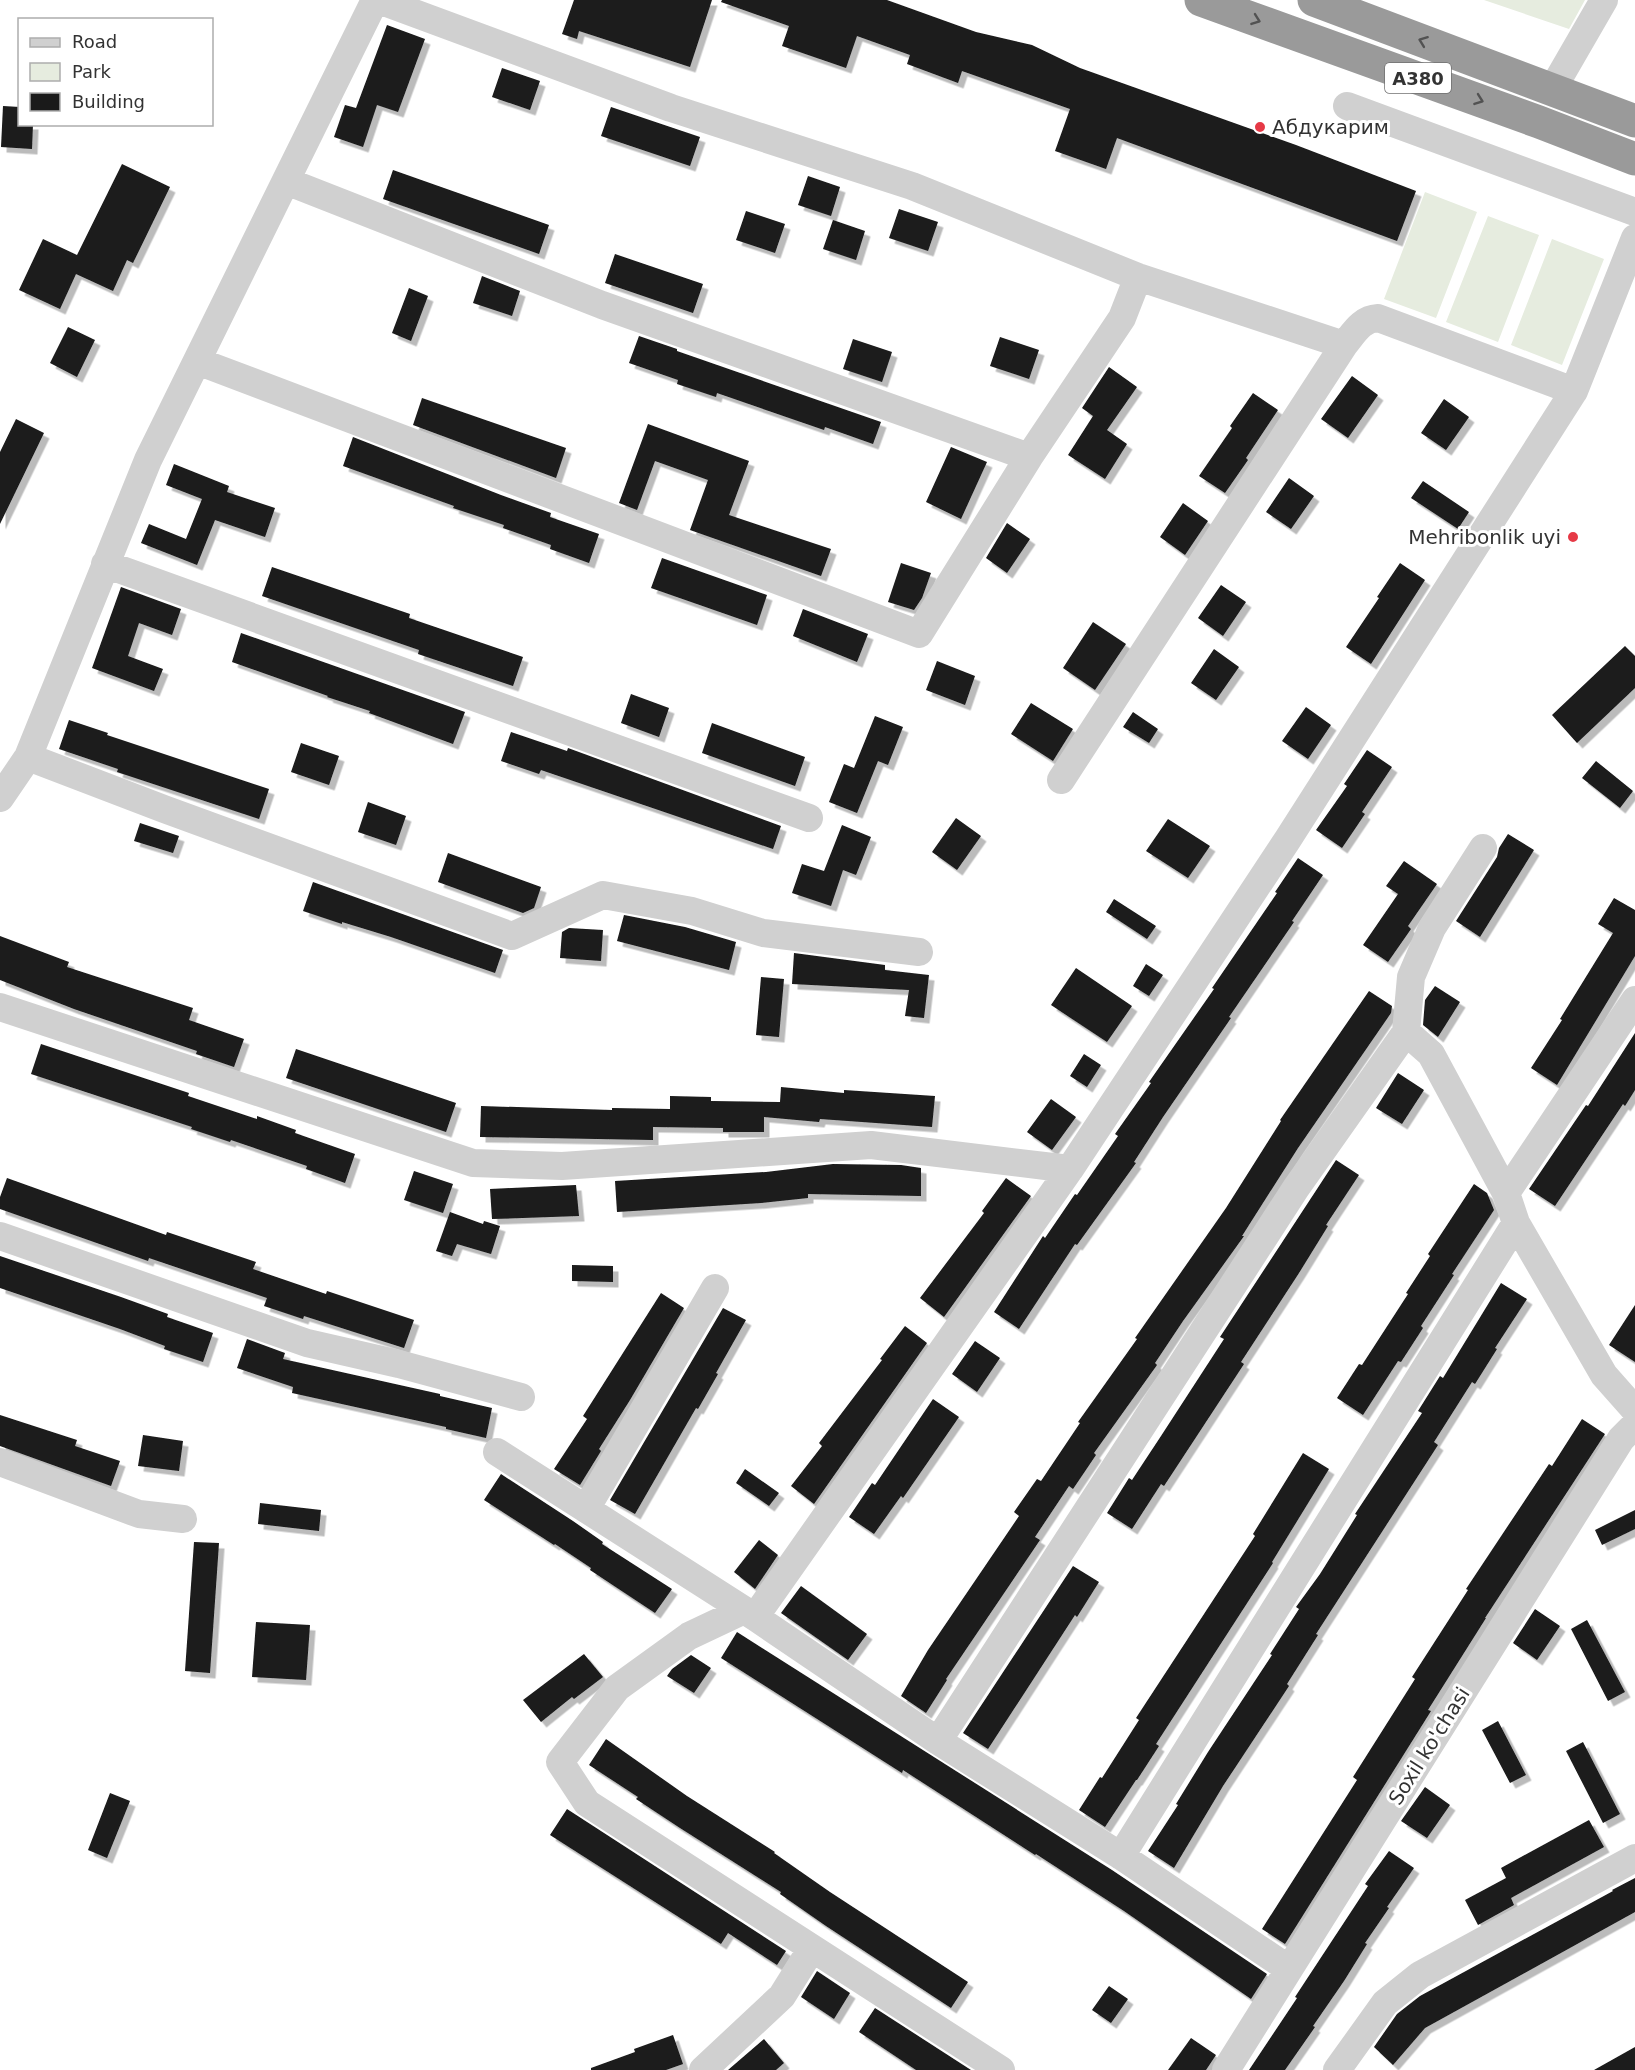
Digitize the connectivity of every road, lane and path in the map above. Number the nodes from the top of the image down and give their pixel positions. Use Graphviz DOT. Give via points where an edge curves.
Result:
graph roads {
  1 [pos="377,0"];
  2 [pos="1201,0"];
  3 [pos="1604,0"];
  4 [pos="1318,1"];
  5 [pos="1552,90"];
  6 [pos="1347,106"];
  7 [pos="1635,121"];
  8 [pos="1539,122"];
  9 [pos="1635,159"];
  10 [pos="286,181"];
  11 [pos="1635,212"];
  12 [pos="1635,238"];
  13 [pos="1138,277"];
  14 [pos="1344,345"];
  15 [pos="197,361"];
  16 [pos="1574,391"];
  17 [pos="1029,456"];
  18 [pos="105,564"];
  19 [pos="28,757"];
  20 [pos="1061,780"];
  21 [pos="0,798"];
  22 [pos="809,818"];
  23 [pos="1483,848"];
  24 [pos="919,952"];
  25 [pos="1635,1000"];
  26 [pos="0,1007"];
  27 [pos="1406,1032"];
  28 [pos="1070,1169"];
  29 [pos="1506,1193"];
  30 [pos="1516,1223"];
  31 [pos="0,1236"];
  32 [pos="715,1288"];
  33 [pos="521,1397"];
  34 [pos="1635,1410"];
  35 [pos="1635,1425"];
  36 [pos="497,1452"];
  37 [pos="0,1462"];
  38 [pos="586,1509"];
  39 [pos="183,1519"];
  40 [pos="749,1614"];
  41 [pos="938,1741"];
  42 [pos="1121,1856"];
  43 [pos="1635,1858"];
  44 [pos="812,1948"];
  45 [pos="1289,1969"];
  46 [pos="989,2067"];
  47 [pos="703,2070"];
  48 [pos="1226,2070"];
  49 [pos="1338,2070"];
  1 -- 10 [label="street"];
  1 -- 13 [label="street" via="671,108 912,186"];
  2 -- 8 [label="highway, A380, one-way"];
  3 -- 5 [label="street"];
  5 -- 4 [label="highway, A380, one-way"];
  5 -- 7 [label="highway, A380"];
  5 -- 8 [label="highway"];
  6 -- 11 [label="street"];
  8 -- 9 [label="highway, A380"];
  10 -- 15 [label="street"];
  10 -- 17 [label="street" via="602,305"];
  12 -- 16 [label="street"];
  13 -- 14 [label="street"];
  13 -- 17 [label="street" via="1122,318"];
  14 -- 16 [label="street" via="1363,322 1377,318"];
  14 -- 20 [label="street"];
  15 -- 17 [label="street" via="920,634"];
  15 -- 18 [label="street" via="148,460"];
  16 -- 28 [label="street"];
  18 -- 19 [label="street"];
  18 -- 22 [label="street"];
  19 -- 21 [label="street"];
  19 -- 24 [label="street" via="512,936 603,895 692,911 763,933"];
  23 -- 27 [label="street" via="1432,928 1411,977"];
  25 -- 29 [label="street"];
  26 -- 28 [label="street" via="473,1163 562,1166 871,1145"];
  27 -- 29 [label="street" via="1431,1054"];
  27 -- 41 [label="street" via="1296,1188"];
  28 -- 40 [label="street"];
  29 -- 30 [label="street"];
  30 -- 34 [label="street" via="1604,1375"];
  30 -- 42 [label="street"];
  31 -- 33 [label="street" via="307,1342"];
  32 -- 38 [label="street"];
  35 -- 45 [label="street, Soxil ko'chasi" via="1615,1449"];
  36 -- 38 [label="street"];
  37 -- 39 [label="street" via="140,1514"];
  38 -- 40 [label="street"];
  40 -- 41 [label="street"];
  40 -- 44 [label="street" via="689,1636 617,1688 560,1762 587,1803"];
  41 -- 42 [label="street"];
  42 -- 45 [label="street"];
  43 -- 49 [label="street" via="1420,1976 1385,2003"];
  44 -- 46 [label="street"];
  44 -- 47 [label="street" via="782,1996"];
  45 -- 48 [label="street, Soxil ko'chasi"];
}
